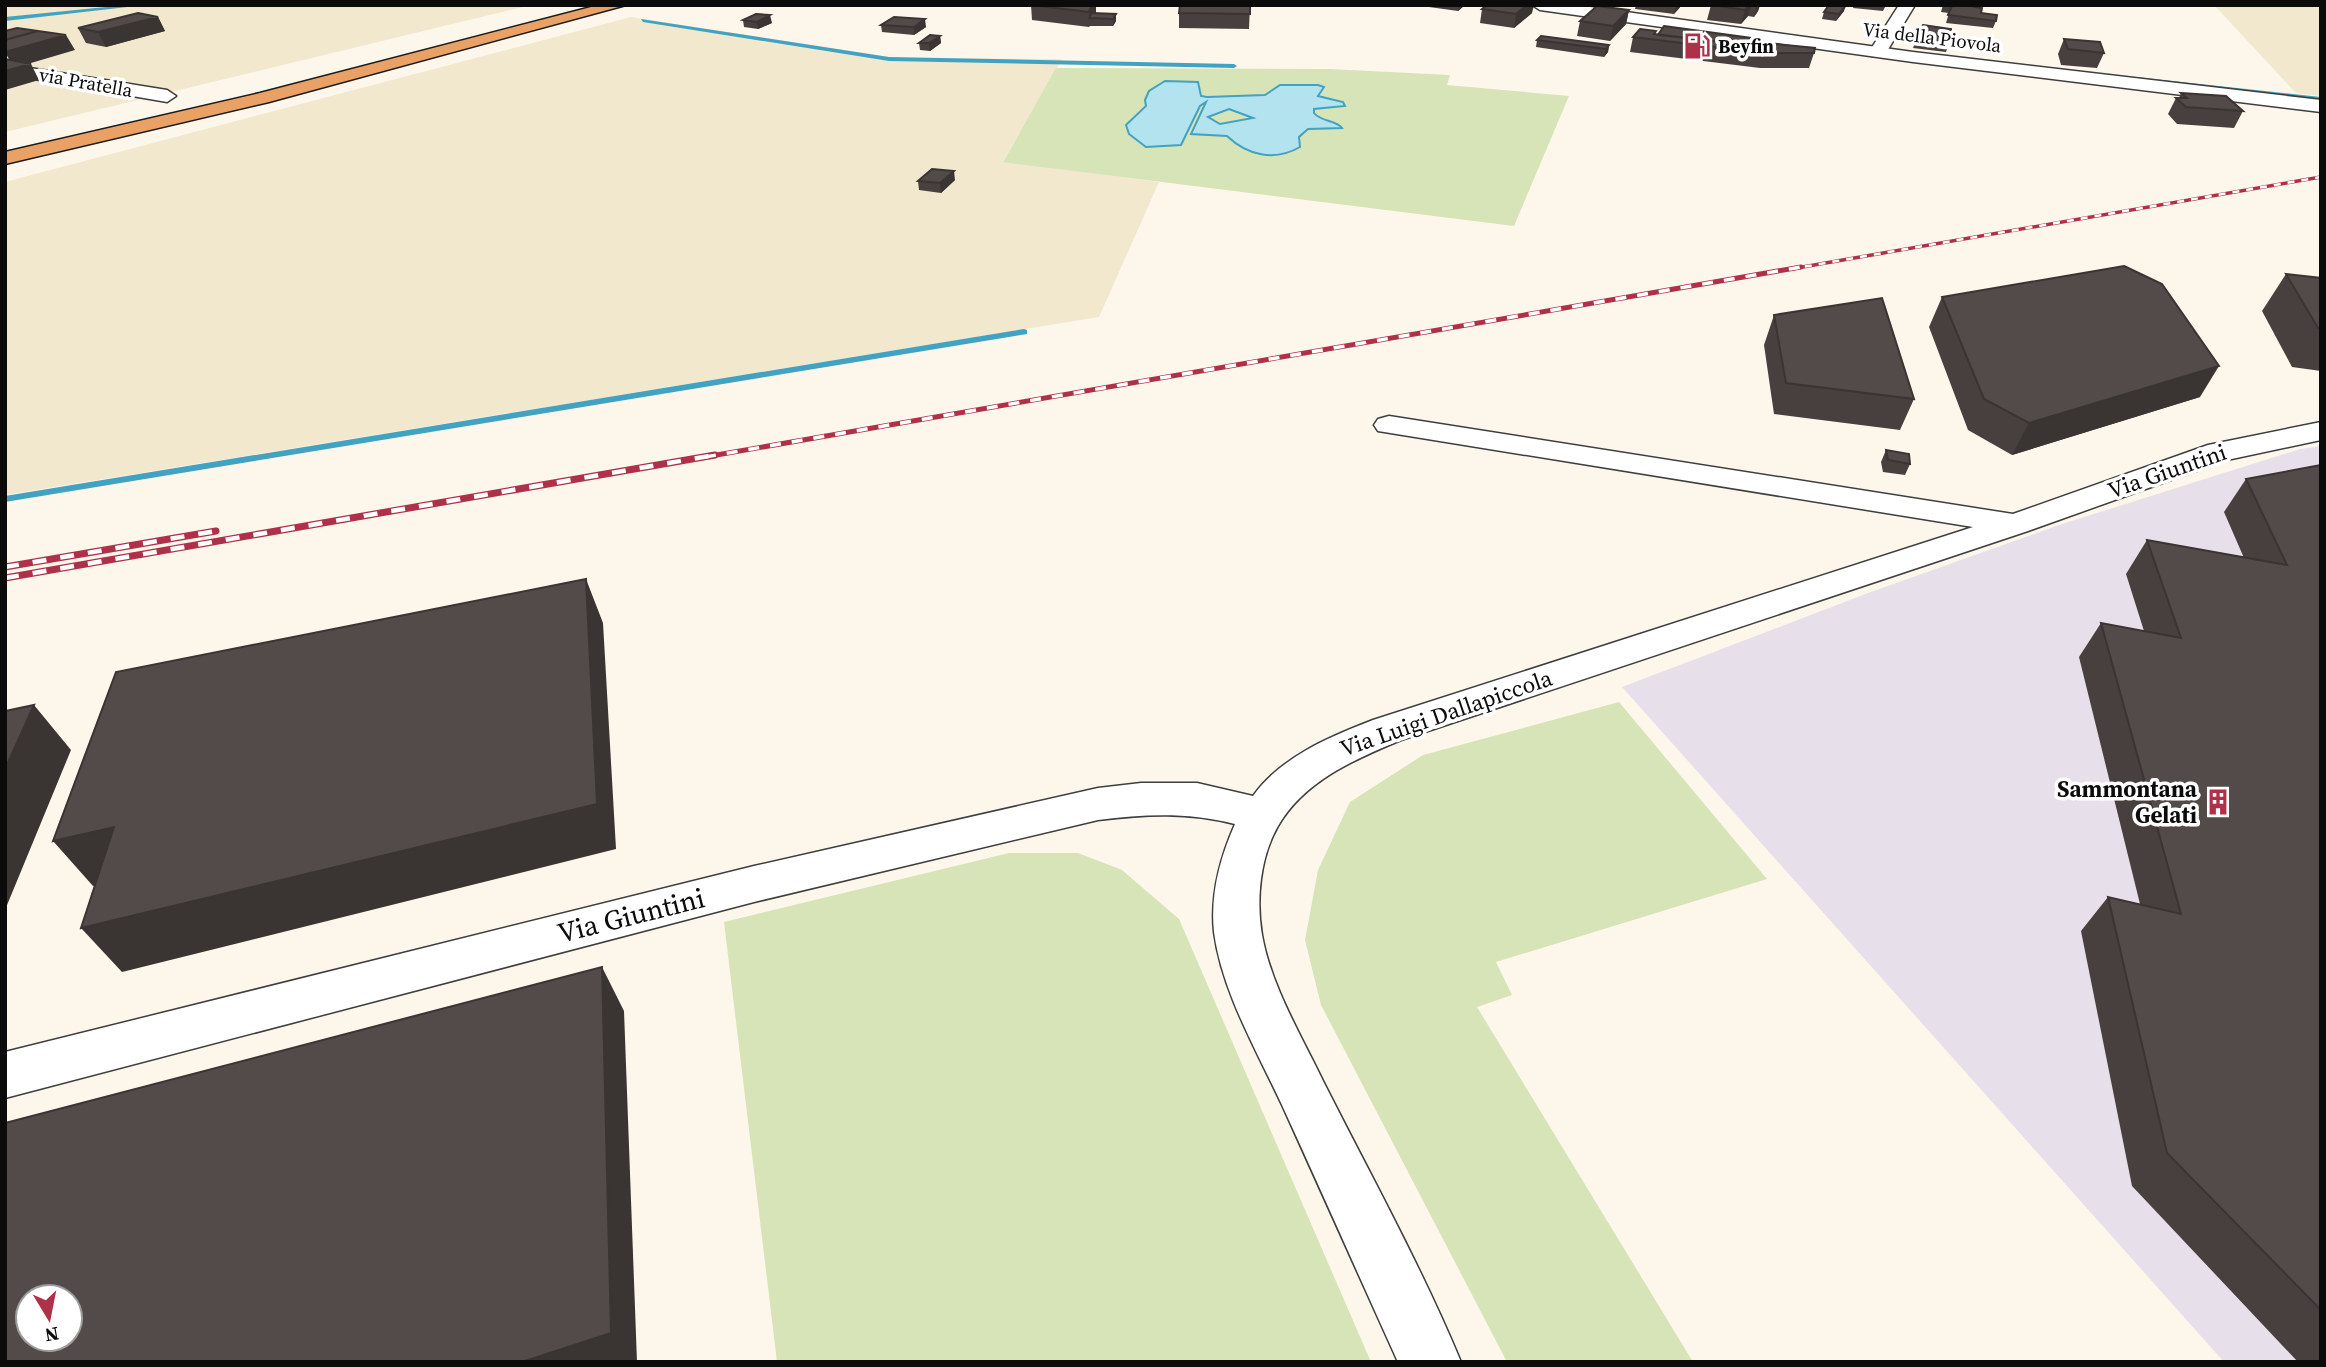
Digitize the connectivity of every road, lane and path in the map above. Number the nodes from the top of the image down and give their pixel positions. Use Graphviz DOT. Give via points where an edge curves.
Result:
graph roads {
  1 [pos="593,5"];
  2 [pos="618,5"];
  3 [pos="1540,5"];
  4 [pos="1907,5"];
  5 [pos="1878,52"];
  6 [pos="5,69"];
  7 [pos="167,96"];
  8 [pos="2321,106"];
  9 [pos="5,149"];
  10 [pos="5,158"];
  11 [pos="1389,425"];
  12 [pos="2321,431"];
  13 [pos="2016,524"];
  14 [pos="1261,814"];
  15 [pos="5,1075"];
  16 [pos="1430,1362"];
  1 -- 9 [label="highway"];
  2 -- 10 [label="highway" via="262,98"];
  3 -- 5 [label="street, Via della Piovola"];
  4 -- 5 [label="street"];
  5 -- 8 [label="street, Via della Piovola"];
  6 -- 7 [label="street, via Pratella"];
  11 -- 13 [label="street"];
  12 -- 13 [label="street, Via Giuntini" via="2219,452"];
  13 -- 14 [label="street, Via Luigi Dallapiccola" via="1343,746 1295,776"];
  14 -- 15 [label="street, Via Giuntini" via="1197,799 1098,804 754,884"];
  14 -- 16 [label="street, Via Luigi Dallapiccola" via="1242,852 1236,897 1241,949 1266,1013"];
}
